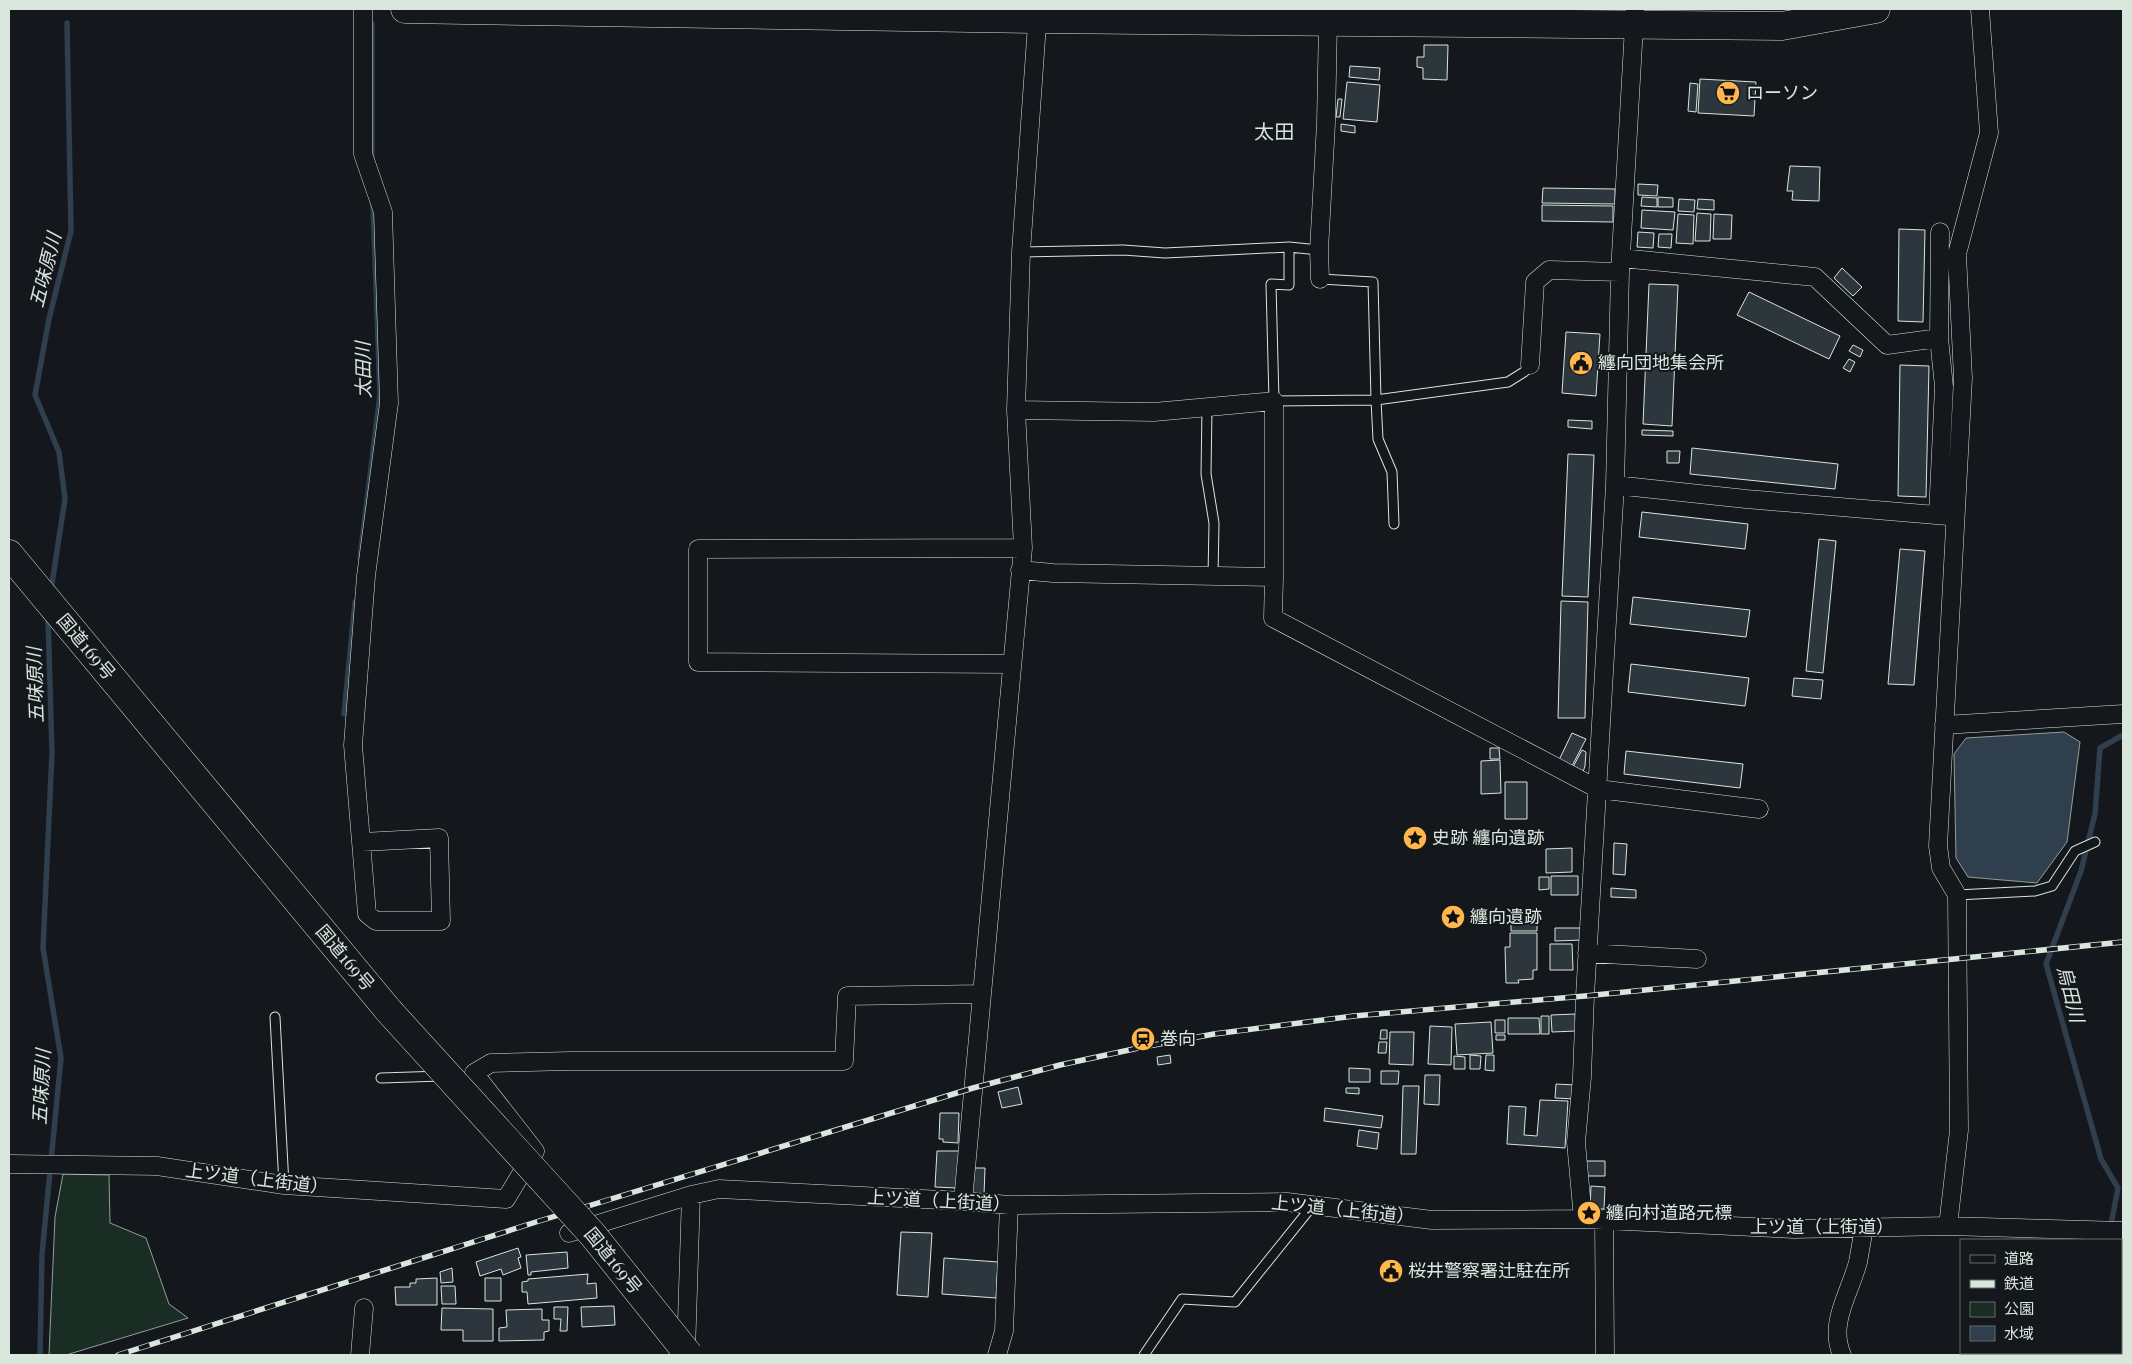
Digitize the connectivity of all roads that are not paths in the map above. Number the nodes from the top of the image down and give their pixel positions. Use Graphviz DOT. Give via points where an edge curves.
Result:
graph roads {
  1 [pos="363,9"];
  2 [pos="405,9"];
  3 [pos="1876,9"];
  4 [pos="1980,9"];
  5 [pos="1038,14"];
  6 [pos="1634,16"];
  7 [pos="1328,21"];
  8 [pos="1940,232"];
  9 [pos="1288,247"];
  10 [pos="1319,250"];
  11 [pos="1021,252"];
  12 [pos="1620,265"];
  13 [pos="1320,279"];
  14 [pos="1939,338"];
  15 [pos="1530,365"];
  16 [pos="1376,400"];
  17 [pos="1274,401"];
  18 [pos="1207,408"];
  19 [pos="1016,410"];
  20 [pos="1615,485"];
  21 [pos="1938,515"];
  22 [pos="1956,517"];
  23 [pos="1394,524"];
  24 [pos="1023,548"];
  25 [pos="9,554"];
  26 [pos="1020,570"];
  27 [pos="1213,576"];
  28 [pos="1274,577"];
  29 [pos="1011,664"];
  30 [pos="2123,714"];
  31 [pos="1944,725"];
  32 [pos="1598,789"];
  33 [pos="1759,809"];
  34 [pos="362,842"];
  35 [pos="2096,842"];
  36 [pos="1957,895"];
  37 [pos="1587,953"];
  38 [pos="1697,959"];
  39 [pos="981,994"];
  40 [pos="275,1017"];
  41 [pos="467,1074"];
  42 [pos="381,1078"];
  43 [pos="9,1164"];
  44 [pos="284,1185"];
  45 [pos="691,1195"];
  46 [pos="963,1201"];
  47 [pos="1009,1205"];
  48 [pos="1314,1205"];
  49 [pos="1583,1219"];
  50 [pos="1604,1219"];
  51 [pos="1948,1226"];
  52 [pos="1864,1228"];
  53 [pos="2123,1231"];
  54 [pos="569,1233"];
  55 [pos="2102,1236"];
  56 [pos="364,1308"];
  57 [pos="360,1355"];
  58 [pos="687,1355"];
  59 [pos="997,1355"];
  60 [pos="1144,1355"];
  61 [pos="1605,1355"];
  62 [pos="1842,1355"];
  1 -- 34 [label="street" via="363,154 383,212 389,403 366,576 353,745"];
  2 -- 5 [label="main road"];
  3 -- 6 [label="main road" via="1782,26 1704,28"];
  4 -- 22 [label="street" via="1990,133 1957,254 1963,378"];
  5 -- 7 [label="main road"];
  5 -- 11 [label="street"];
  6 -- 7 [label="main road"];
  6 -- 12 [label="street" via="1636,75"];
  7 -- 10 [label="street"];
  8 -- 14 [label="street"];
  9 -- 10 [label="lane"];
  9 -- 11 [label="lane" via="1165,253 1124,250"];
  9 -- 17 [label="lane" via="1289,285 1271,284"];
  10 -- 13 [label="street"];
  11 -- 19 [label="street"];
  12 -- 14 [label="street" via="1815,277 1887,345"];
  12 -- 15 [label="street" via="1549,270 1535,282"];
  12 -- 20 [label="street"];
  13 -- 16 [label="lane" via="1373,282"];
  14 -- 21 [label="street" via="1944,387"];
  15 -- 16 [label="lane" via="1508,382"];
  16 -- 17 [label="lane"];
  16 -- 23 [label="lane" via="1378,439 1392,472"];
  17 -- 18 [label="street"];
  17 -- 28 [label="street"];
  18 -- 19 [label="street" via="1154,412"];
  18 -- 27 [label="lane" via="1206,474 1214,524"];
  19 -- 24 [label="street"];
  20 -- 21 [label="street"];
  20 -- 32 [label="street"];
  21 -- 22 [label="street"];
  22 -- 31 [label="street"];
  24 -- 26 [label="street"];
  24 -- 29 [label="street" via="698,549 698,662"];
  25 -- 58 [label="main road, 国道169号, bridge" via="389,1011 593,1235"];
  26 -- 27 [label="street"];
  26 -- 29 [label="street"];
  27 -- 28 [label="street"];
  28 -- 32 [label="street" via="1273,618"];
  29 -- 39 [label="street"];
  30 -- 31 [label="street"];
  31 -- 36 [label="street" via="1938,846 1941,868"];
  32 -- 33 [label="street"];
  32 -- 37 [label="street"];
  34 -- 34 [label="street" via="367,914 376,921 442,921 439,838"];
  35 -- 36 [label="lane" via="2075,851 2052,886 2035,891"];
  36 -- 51 [label="street" via="1959,1130"];
  37 -- 38 [label="street"];
  37 -- 49 [label="street" via="1576,1142"];
  39 -- 41 [label="street" via="847,996 844,1061 490,1063"];
  39 -- 46 [label="street"];
  40 -- 44 [label="lane"];
  41 -- 42 [label="lane"];
  41 -- 44 [label="street, 上ツ道（上街道）" via="535,1150 506,1199"];
  43 -- 44 [label="street, 上ツ道（上街道）" via="157,1166"];
  45 -- 46 [label="street, 上ツ道（上街道）" via="719,1190"];
  45 -- 54 [label="street, 上ツ道（上街道）"];
  45 -- 58 [label="street"];
  46 -- 47 [label="street, 上ツ道（上街道）"];
  47 -- 48 [label="street, 上ツ道（上街道）" via="1288,1202"];
  47 -- 59 [label="street" via="1004,1331"];
  48 -- 49 [label="street, 上ツ道（上街道）" via="1432,1220"];
  48 -- 60 [label="lane" via="1235,1302 1182,1299"];
  49 -- 50 [label="street, 上ツ道（上街道）"];
  50 -- 52 [label="street, 上ツ道（上街道）" via="1794,1229"];
  50 -- 61 [label="street"];
  51 -- 52 [label="street, 上ツ道（上街道）"];
  51 -- 55 [label="street, 上ツ道（上街道）"];
  52 -- 62 [label="street" via="1837,1330"];
  53 -- 55 [label="street, 上ツ道（上街道）"];
  56 -- 57 [label="street"];
}
